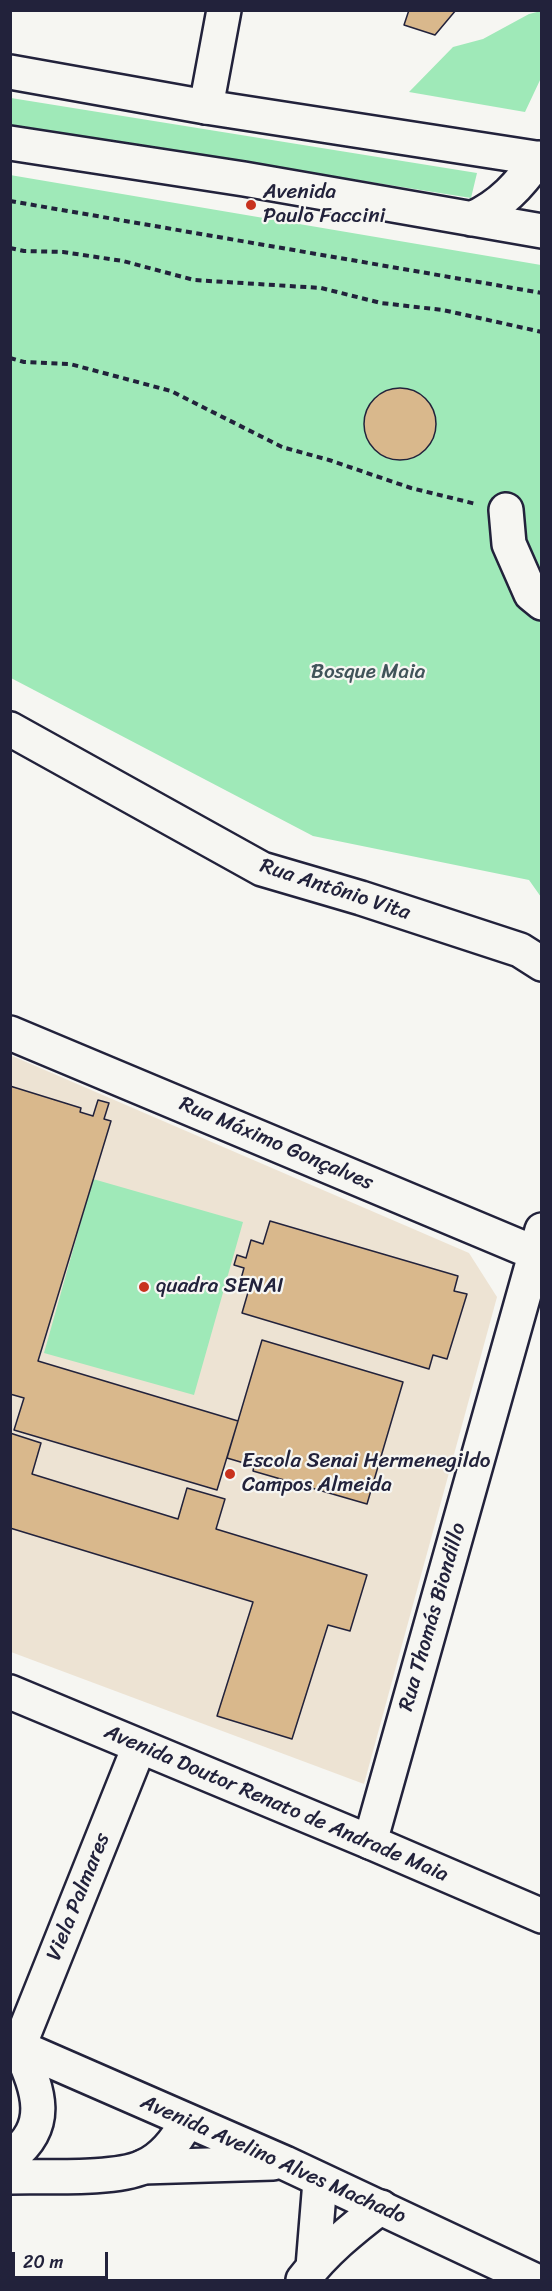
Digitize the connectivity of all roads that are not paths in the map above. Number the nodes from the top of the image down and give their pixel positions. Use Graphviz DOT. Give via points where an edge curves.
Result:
graph roads {
  1 [pos="224,10"];
  2 [pos="10,72"];
  3 [pos="206,107"];
  4 [pos="10,143"];
  5 [pos="541,157"];
  6 [pos="471,219"];
  7 [pos="542,231"];
  8 [pos="506,510"];
  9 [pos="542,603"];
  10 [pos="10,729"];
  11 [pos="542,964"];
  12 [pos="10,1033"];
  13 [pos="539,1247"];
  14 [pos="10,1692"];
  15 [pos="140,1747"];
  16 [pos="370,1842"];
  17 [pos="542,1916"];
  18 [pos="15,2044"];
  19 [pos="187,2121"];
  20 [pos="10,2158"];
  21 [pos="285,2163"];
  22 [pos="143,2167"];
  23 [pos="10,2177"];
  24 [pos="320,2181"];
  25 [pos="381,2207"];
  26 [pos="308,2274"];
  27 [pos="534,2280"];
  1 -- 3 [label="street"];
  2 -- 3 [label="street"];
  3 -- 5 [label="street"];
  4 -- 6 [label="street"];
  5 -- 6 [label="street" via="510,194"];
  6 -- 7 [label="street"];
  8 -- 9 [label="street" via="508,544 531,594"];
  10 -- 11 [label="street, Rua Antônio Vita" via="262,869 520,950"];
  12 -- 13 [label="street, Rua Máximo Gonçalves"];
  13 -- 16 [label="street, Rua Thomás Biondillo"];
  14 -- 15 [label="street, Avenida Doutor Renato de Andrade Maia"];
  15 -- 16 [label="street, Avenida Doutor Renato de Andrade Maia"];
  15 -- 18 [label="street, Viela Palmares"];
  16 -- 17 [label="street, Avenida Doutor Renato de Andrade Maia"];
  18 -- 19 [label="street, Avenida Avelino Alves Machado"];
  18 -- 20 [label="street" via="34,2082 39,2105 38,2122 31,2137"];
  19 -- 21 [label="street, Avenida Avelino Alves Machado"];
  19 -- 22 [label="street" via="165,2152"];
  21 -- 22 [label="street"];
  21 -- 24 [label="street, Avenida Avelino Alves Machado"];
  22 -- 23 [label="street" via="116,2174"];
  24 -- 25 [label="street, Avenida Avelino Alves Machado"];
  24 -- 26 [label="street"];
  25 -- 26 [label="street" via="346,2234"];
  25 -- 27 [label="street, Avenida Avelino Alves Machado"];
}
